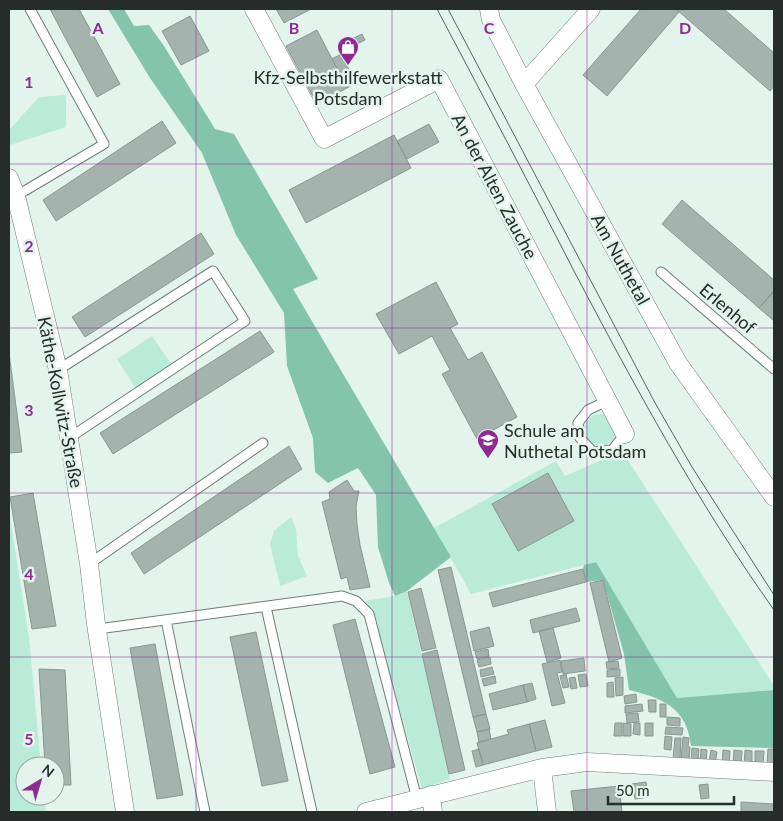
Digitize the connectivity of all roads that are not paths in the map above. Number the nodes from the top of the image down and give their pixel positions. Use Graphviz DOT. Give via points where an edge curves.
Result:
graph roads {
  1 [pos="30,9"];
  2 [pos="254,9"];
  3 [pos="489,9"];
  4 [pos="591,9"];
  5 [pos="524,84"];
  6 [pos="9,178"];
  7 [pos="16,196"];
  8 [pos="662,272"];
  9 [pos="774,369"];
  10 [pos="58,370"];
  11 [pos="607,401"];
  12 [pos="625,434"];
  13 [pos="69,438"];
  14 [pos="263,443"];
  15 [pos="774,498"];
  16 [pos="89,564"];
  17 [pos="266,607"];
  18 [pos="166,620"];
  19 [pos="98,629"];
  20 [pos="542,768"];
  21 [pos="774,772"];
  22 [pos="427,802"];
  23 [pos="125,812"];
  24 [pos="205,812"];
  25 [pos="312,812"];
  26 [pos="366,812"];
  27 [pos="547,812"];
  1 -- 7 [label="lane" via="104,144"];
  2 -- 11 [label="street, An der Alten Zauche" via="324,139 439,79"];
  3 -- 5 [label="street, Am Nuthetal" via="491,20"];
  4 -- 5 [label="street"];
  5 -- 15 [label="street, Am Nuthetal" via="678,362"];
  6 -- 7 [label="street, Käthe-Kollwitz-Straße"];
  7 -- 10 [label="street, Käthe-Kollwitz-Straße"];
  8 -- 9 [label="lane, Erlenhof"];
  10 -- 13 [label="street, Käthe-Kollwitz-Straße"];
  10 -- 13 [label="lane" via="213,271 245,321"];
  11 -- 12 [label="street, An der Alten Zauche"];
  11 -- 12 [label="lane" via="588,410 578,422 580,438 593,452 612,450"];
  13 -- 16 [label="street, Käthe-Kollwitz-Straße"];
  14 -- 16 [label="lane"];
  16 -- 19 [label="street, Käthe-Kollwitz-Straße"];
  17 -- 18 [label="lane"];
  17 -- 22 [label="lane" via="342,596 356,601 369,614"];
  17 -- 25 [label="lane"];
  18 -- 19 [label="lane"];
  18 -- 24 [label="lane"];
  19 -- 23 [label="street, Käthe-Kollwitz-Straße"];
  20 -- 21 [label="street" via="586,762"];
  20 -- 22 [label="street"];
  20 -- 27 [label="street"];
  22 -- 26 [label="street"];
}
